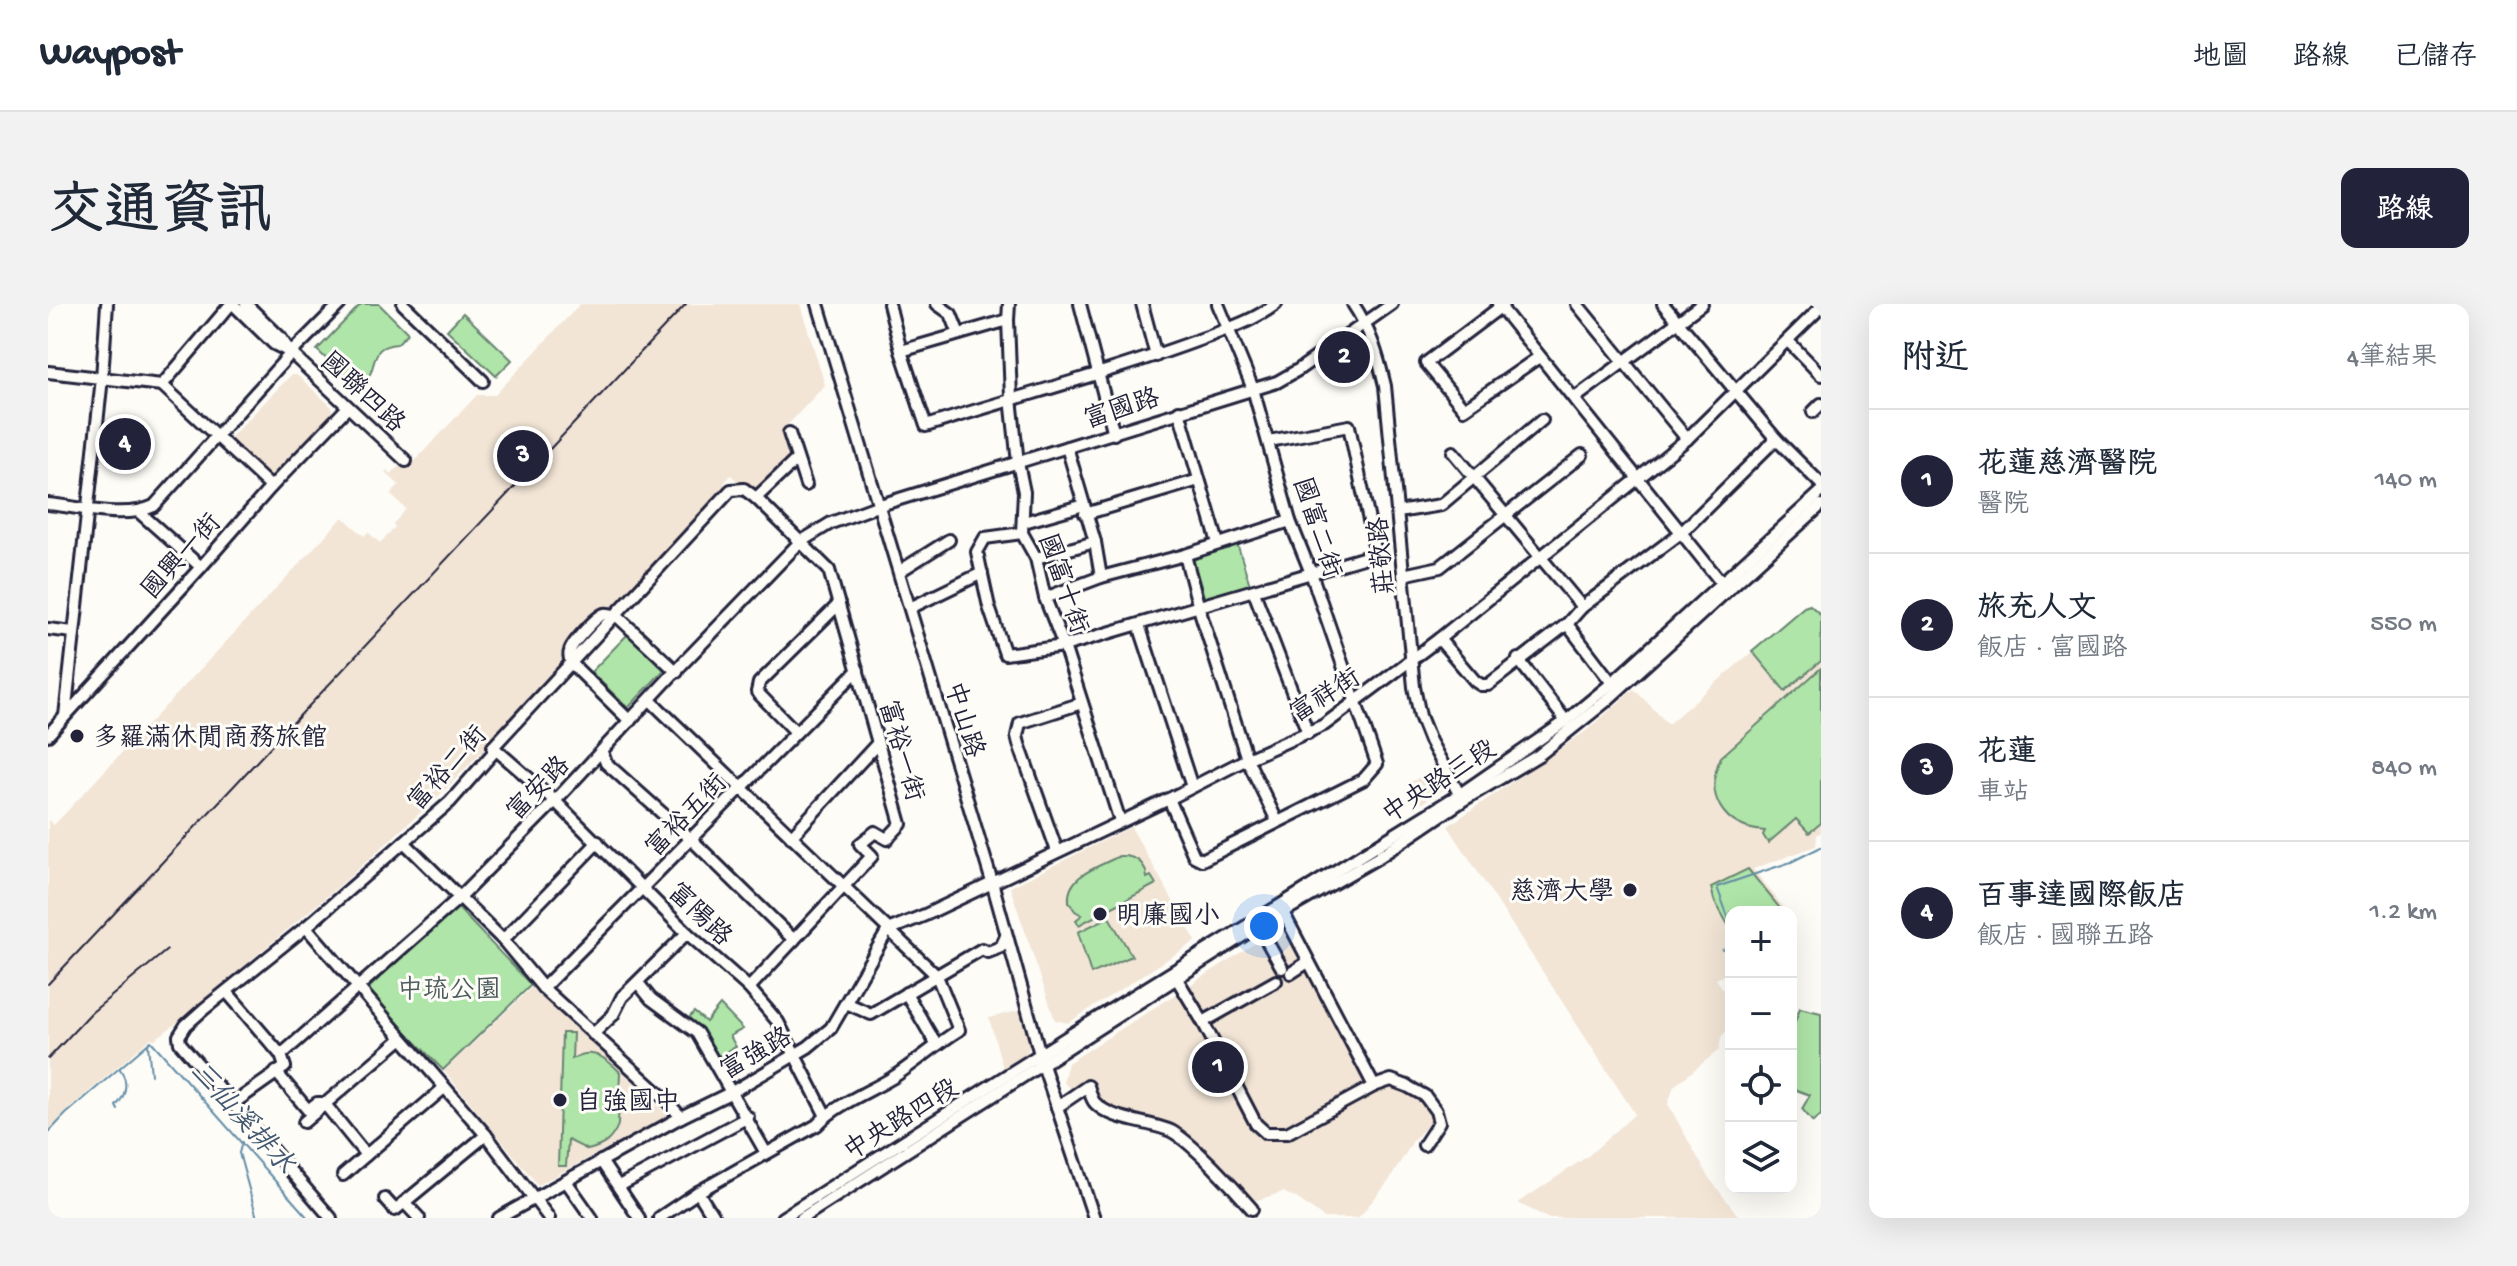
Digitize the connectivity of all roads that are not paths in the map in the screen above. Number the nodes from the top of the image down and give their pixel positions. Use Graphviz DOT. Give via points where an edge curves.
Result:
graph roads {
  1 [pos="107,304"];
  2 [pos="232,304"];
  3 [pos="246,304"];
  4 [pos="340,304"];
  5 [pos="403,304"];
  6 [pos="818,304"];
  7 [pos="890,304"];
  8 [pos="937,304"];
  9 [pos="1009,304"];
  10 [pos="1080,304"];
  11 [pos="1142,304"];
  12 [pos="1218,304"];
  13 [pos="1276,304"];
  14 [pos="1353,304"];
  15 [pos="1392,304"];
  16 [pos="1663,304"];
  17 [pos="1702,304"];
  18 [pos="1501,305"];
  19 [pos="1583,306"];
  20 [pos="1821,307"];
  21 [pos="1008,320"];
  22 [pos="1678,322"];
  23 [pos="1365,323"];
  24 [pos="1228,330"];
  25 [pos="959,334"];
  26 [pos="1788,341"];
  27 [pos="901,351"];
  28 [pos="291,353"];
  29 [pos="1156,356"];
  30 [pos="1539,357"];
  31 [pos="1624,362"];
  32 [pos="48,372"];
  33 [pos="1099,374"];
  34 [pos="1821,375"];
  35 [pos="102,378"];
  36 [pos="483,381"];
  37 [pos="162,385"];
  38 [pos="1253,389"];
  39 [pos="1736,391"];
  40 [pos="1011,398"];
  41 [pos="1575,398"];
  42 [pos="348,407"];
  43 [pos="1179,411"];
  44 [pos="1542,420"];
  45 [pos="789,433"];
  46 [pos="1114,434"];
  47 [pos="217,435"];
  48 [pos="1687,439"];
  49 [pos="1776,439"];
  50 [pos="1269,441"];
  51 [pos="1067,447"];
  52 [pos="1453,452"];
  53 [pos="1582,455"];
  54 [pos="797,459"];
  55 [pos="406,461"];
  56 [pos="1018,463"];
  57 [pos="1475,477"];
  58 [pos="1637,477"];
  59 [pos="1199,480"];
  60 [pos="1821,484"];
  61 [pos="806,485"];
  62 [pos="271,487"];
  63 [pos="1821,492"];
  64 [pos="756,498"];
  65 [pos="48,504"];
  66 [pos="1821,505"];
  67 [pos="877,506"];
  68 [pos="87,508"];
  69 [pos="1085,510"];
  70 [pos="139,512"];
  71 [pos="1398,512"];
  72 [pos="1507,516"];
  73 [pos="1290,521"];
  74 [pos="1023,528"];
  75 [pos="1682,532"];
  76 [pos="949,540"];
  77 [pos="800,542"];
  78 [pos="1095,542"];
  79 [pos="1218,543"];
  80 [pos="1185,555"];
  81 [pos="1036,558"];
  82 [pos="1540,558"];
  83 [pos="201,567"];
  84 [pos="900,571"];
  85 [pos="982,573"];
  86 [pos="1311,573"];
  87 [pos="1403,575"];
  88 [pos="1101,577"];
  89 [pos="1724,586"];
  90 [pos="1254,592"];
  91 [pos="1045,598"];
  92 [pos="839,604"];
  93 [pos="1582,607"];
  94 [pos="910,608"];
  95 [pos="1199,608"];
  96 [pos="617,616"];
  97 [pos="1567,624"];
  98 [pos="1139,625"];
  99 [pos="48,629"];
  100 [pos="73,632"];
  101 [pos="1439,639"];
  102 [pos="1064,646"];
  103 [pos="1411,659"];
  104 [pos="1518,659"];
  105 [pos="572,664"];
  106 [pos="858,670"];
  107 [pos="677,672"];
  108 [pos="1612,683"];
  109 [pos="650,700"];
  110 [pos="1082,703"];
  111 [pos="1355,704"];
  112 [pos="65,716"];
  113 [pos="630,721"];
  114 [pos="1566,721"];
  115 [pos="795,731"];
  116 [pos="1308,733"];
  117 [pos="48,735"];
  118 [pos="877,744"];
  119 [pos="493,747"];
  120 [pos="602,752"];
  121 [pos="1247,759"];
  122 [pos="741,786"];
  123 [pos="1192,787"];
  124 [pos="1461,797"];
  125 [pos="1169,799"];
  126 [pos="555,801"];
  127 [pos="1120,821"];
  128 [pos="1277,821"];
  129 [pos="791,837"];
  130 [pos="691,839"];
  131 [pos="404,842"];
  132 [pos="598,842"];
  133 [pos="1057,851"];
  134 [pos="992,882"];
  135 [pos="644,888"];
  136 [pos="844,888"];
  137 [pos="459,898"];
  138 [pos="1283,912"];
  139 [pos="1257,923"];
  140 [pos="306,927"];
  141 [pos="888,930"];
  142 [pos="687,933"];
  143 [pos="1006,936"];
  144 [pos="503,940"];
  145 [pos="794,940"];
  146 [pos="1308,962"];
  147 [pos="1174,974"];
  148 [pos="937,976"];
  149 [pos="1276,981"];
  150 [pos="638,983"];
  151 [pos="543,988"];
  152 [pos="749,988"];
  153 [pos="358,989"];
  154 [pos="227,992"];
  155 [pos="906,993"];
  156 [pos="846,1003"];
  157 [pos="1203,1022"];
  158 [pos="593,1034"];
  159 [pos="401,1039"];
  160 [pos="936,1044"];
  161 [pos="796,1054"];
  162 [pos="281,1055"];
  163 [pos="1041,1060"];
  164 [pos="276,1072"];
  165 [pos="1374,1086"];
  166 [pos="444,1088"];
  167 [pos="732,1092"];
  168 [pos="234,1103"];
  169 [pos="324,1103"];
  170 [pos="1057,1107"];
  171 [pos="826,1116"];
  172 [pos="681,1117"];
  173 [pos="748,1117"];
  174 [pos="304,1122"];
  175 [pos="486,1135"];
  176 [pos="1424,1145"];
  177 [pos="766,1153"];
  178 [pos="366,1155"];
  179 [pos="601,1161"];
  180 [pos="343,1175"];
  181 [pos="566,1181"];
  182 [pos="619,1186"];
  183 [pos="698,1192"];
  184 [pos="535,1198"];
  185 [pos="385,1199"];
  186 [pos="405,1203"];
  187 [pos="1252,1209"];
  188 [pos="331,1218"];
  189 [pos="419,1218"];
  190 [pos="499,1218"];
  191 [pos="549,1218"];
  192 [pos="592,1218"];
  193 [pos="639,1218"];
  194 [pos="659,1218"];
  195 [pos="714,1218"];
  196 [pos="782,1218"];
  197 [pos="802,1218"];
  198 [pos="1094,1218"];
  1 -- 35 [label="street"];
  2 -- 28 [label="street, 國聯四路"];
  2 -- 37 [label="street"];
  3 -- 28 [label="street, 國聯四路"];
  4 -- 28 [label="street"];
  5 -- 36 [label="street"];
  6 -- 67 [label="street, 中山路"];
  7 -- 27 [label="street"];
  8 -- 25 [label="street" via="951,314"];
  9 -- 21 [label="street, 國富十街"];
  10 -- 33 [label="street"];
  11 -- 29 [label="street"];
  12 -- 24 [label="street, 國富二街"];
  13 -- 24 [label="street"];
  14 -- 23 [label="street, 莊敬路"];
  15 -- 23 [label="street, 富國路"];
  16 -- 22 [label="street"];
  17 -- 22 [label="street"];
  18 -- 30 [label="street"];
  18 -- 30 [label="street" via="1426,363 1464,409"];
  19 -- 31 [label="street"];
  20 -- 26 [label="street, 富祥街"];
  21 -- 25 [label="street"];
  21 -- 40 [label="street, 國富十街"];
  22 -- 31 [label="street"];
  22 -- 39 [label="street"];
  23 -- 38 [label="street, 富國路" via="1298,370"];
  23 -- 71 [label="street, 莊敬路" via="1385,386"];
  24 -- 29 [label="street"];
  24 -- 38 [label="street, 國富二街"];
  25 -- 27 [label="street"];
  26 -- 34 [label="street"];
  26 -- 39 [label="street, 富祥街"];
  27 -- 40 [label="street" via="926,426"];
  28 -- 42 [label="street, 國聯四路"];
  28 -- 47 [label="street"];
  29 -- 33 [label="street"];
  30 -- 41 [label="street"];
  31 -- 41 [label="street"];
  31 -- 48 [label="street"];
  32 -- 35 [label="street"];
  33 -- 40 [label="street"];
  33 -- 46 [label="street"];
  35 -- 37 [label="street"];
  35 -- 68 [label="street"];
  37 -- 47 [label="street"];
  38 -- 43 [label="street, 富國路"];
  38 -- 50 [label="street, 國富二街"];
  39 -- 48 [label="street, 富祥街"];
  39 -- 49 [label="street"];
  40 -- 56 [label="street, 國富十街"];
  41 -- 58 [label="street"];
  42 -- 55 [label="street, 國聯四路"];
  42 -- 62 [label="street, 國興一街"];
  43 -- 46 [label="street, 富國路"];
  43 -- 59 [label="street"];
  44 -- 57 [label="street"];
  45 -- 54 [label="street"];
  46 -- 51 [label="street, 富國路"];
  47 -- 62 [label="street"];
  47 -- 70 [label="street" via="158,503"];
  48 -- 58 [label="street, 富祥街"];
  49 -- 60 [label="street"];
  49 -- 75 [label="street"];
  50 -- 73 [label="street, 國富二街"];
  50 -- 86 [label="street" via="1349,426 1376,554"];
  51 -- 56 [label="street, 富國路"];
  51 -- 69 [label="street"];
  52 -- 57 [label="street"];
  53 -- 72 [label="street"];
  54 -- 61 [label="street"];
  54 -- 64 [label="street"];
  56 -- 67 [label="street, 富國路"];
  56 -- 74 [label="street, 國富十街"];
  57 -- 71 [label="street" via="1441,505"];
  57 -- 72 [label="street"];
  58 -- 75 [label="street"];
  58 -- 82 [label="street, 富祥街"];
  59 -- 69 [label="street"];
  59 -- 79 [label="street"];
  62 -- 83 [label="street, 國興一街"];
  63 -- 89 [label="street, 中央路三段"];
  64 -- 77 [label="street, 富裕一街"];
  64 -- 96 [label="street, 富裕一街" via="744,489 731,490"];
  65 -- 68 [label="street"];
  66 -- 89 [label="street, 中央路三段"];
  67 -- 77 [label="street, 富安路" via="831,523"];
  67 -- 84 [label="street, 中山路"];
  68 -- 70 [label="street"];
  68 -- 100 [label="street"];
  69 -- 74 [label="street"];
  69 -- 78 [label="street"];
  70 -- 83 [label="street"];
  71 -- 87 [label="street, 莊敬路"];
  72 -- 82 [label="street"];
  72 -- 87 [label="street" via="1440,567"];
  73 -- 79 [label="street"];
  73 -- 86 [label="street, 國富二街"];
  74 -- 81 [label="street, 國富十街"];
  74 -- 85 [label="street" via="985,538 977,552"];
  75 -- 89 [label="street"];
  75 -- 93 [label="street"];
  76 -- 84 [label="street"];
  77 -- 92 [label="street, 富裕一街" via="829,570"];
  77 -- 107 [label="street, 富安路"];
  78 -- 81 [label="street"];
  78 -- 88 [label="street"];
  79 -- 80 [label="street"];
  80 -- 88 [label="street"];
  80 -- 95 [label="street"];
  81 -- 91 [label="street, 國富十街"];
  82 -- 93 [label="street"];
  82 -- 101 [label="street, 富祥街"];
  83 -- 112 [label="street, 國興一街"];
  84 -- 94 [label="street, 中山路"];
  85 -- 94 [label="street"];
  85 -- 102 [label="street" via="1005,654"];
  86 -- 90 [label="street"];
  86 -- 111 [label="street, 國富二街"];
  87 -- 103 [label="street, 莊敬路"];
  88 -- 91 [label="street"];
  89 -- 108 [label="street, 中央路三段"];
  89 -- 124 [label="street, 中央路三段" via="1573,728 1539,755"];
  90 -- 95 [label="street"];
  90 -- 116 [label="street"];
  91 -- 102 [label="street, 國富十街"];
  92 -- 106 [label="street, 富裕一街"];
  92 -- 115 [label="street" via="759,683 757,692"];
  93 -- 97 [label="street"];
  94 -- 134 [label="street, 中山路"];
  95 -- 98 [label="street"];
  95 -- 121 [label="street"];
  96 -- 105 [label="street" via="600,615 570,648"];
  96 -- 107 [label="street"];
  97 -- 104 [label="street"];
  97 -- 108 [label="street"];
  98 -- 102 [label="street"];
  98 -- 123 [label="street"];
  99 -- 100 [label="street"];
  100 -- 112 [label="street"];
  101 -- 103 [label="street, 富祥街"];
  101 -- 104 [label="street" via="1481,685 1488,685"];
  102 -- 110 [label="street, 國富十街"];
  103 -- 111 [label="street, 富祥街"];
  103 -- 124 [label="street, 莊敬路" via="1420,716"];
  104 -- 114 [label="street"];
  105 -- 113 [label="street"];
  105 -- 119 [label="street, 富裕二街"];
  106 -- 115 [label="street, 富裕五街"];
  106 -- 118 [label="street, 富裕一街"];
  107 -- 109 [label="street, 富安路"];
  108 -- 114 [label="street, 中央路三段"];
  109 -- 113 [label="street, 富安路"];
  109 -- 122 [label="street"];
  110 -- 127 [label="street, 國富十街"];
  110 -- 133 [label="street" via="1029,718 1017,729"];
  111 -- 116 [label="street, 富祥街"];
  111 -- 128 [label="street, 國富二街" via="1377,764 1364,779"];
  112 -- 117 [label="street, 國興一街"];
  113 -- 120 [label="street, 富安路"];
  114 -- 124 [label="street, 中央路三段"];
  115 -- 122 [label="street, 富裕五街"];
  116 -- 121 [label="street, 富祥街"];
  118 -- 129 [label="street"];
  118 -- 136 [label="street, 富裕一街" via="901,824 887,839 875,832 860,844 872,856"];
  119 -- 126 [label="street, 富陽路"];
  119 -- 131 [label="street, 富裕二街" via="450,802"];
  120 -- 126 [label="street, 富安路"];
  120 -- 130 [label="street" via="606,763"];
  121 -- 123 [label="street, 富祥街"];
  121 -- 128 [label="street"];
  122 -- 129 [label="street"];
  122 -- 130 [label="street, 富裕五街"];
  123 -- 125 [label="street, 富祥街"];
  124 -- 138 [label="street, 中央路三段" via="1379,857"];
  124 -- 139 [label="street, 中央路三段"];
  125 -- 127 [label="street, 富祥街"];
  125 -- 128 [label="street" via="1194,856 1202,860"];
  126 -- 132 [label="street, 富陽路"];
  126 -- 137 [label="street, 富安路"];
  127 -- 133 [label="street, 富祥街"];
  129 -- 136 [label="street"];
  130 -- 135 [label="street, 富裕五街"];
  130 -- 145 [label="street"];
  131 -- 137 [label="street"];
  131 -- 140 [label="street, 富裕二街"];
  132 -- 135 [label="street, 富陽路"];
  132 -- 144 [label="street"];
  133 -- 134 [label="street, 富祥街"];
  134 -- 141 [label="street"];
  134 -- 143 [label="street, 中山路"];
  135 -- 142 [label="street, 富陽路"];
  135 -- 151 [label="street, 富裕五街"];
  136 -- 141 [label="street"];
  136 -- 145 [label="street, 富裕一街"];
  137 -- 144 [label="street"];
  137 -- 153 [label="street, 富安路"];
  138 -- 139 [label="street, 中央路三段"];
  138 -- 146 [label="street"];
  139 -- 146 [label="street" via="1286,971"];
  139 -- 147 [label="street, 中央路三段"];
  140 -- 153 [label="street"];
  140 -- 154 [label="street, 富裕二街"];
  141 -- 148 [label="street"];
  141 -- 156 [label="street, 富強路"];
  142 -- 150 [label="street"];
  142 -- 152 [label="street, 富陽路"];
  143 -- 148 [label="street" via="1001,947 982,949"];
  143 -- 163 [label="street, 中山路"];
  144 -- 151 [label="street"];
  145 -- 152 [label="street, 富裕一街"];
  146 -- 165 [label="street"];
  147 -- 157 [label="street"];
  147 -- 163 [label="street, 中央路三段"];
  148 -- 155 [label="street"];
  148 -- 160 [label="street" via="959,1030"];
  149 -- 157 [label="street"];
  150 -- 158 [label="street"];
  150 -- 167 [label="street" via="697,1033"];
  151 -- 158 [label="street"];
  152 -- 161 [label="street, 富陽路"];
  153 -- 159 [label="street"];
  153 -- 162 [label="street, 富安路"];
  154 -- 162 [label="street"];
  154 -- 168 [label="street, 富裕二街" via="179,1036"];
  155 -- 156 [label="street" via="871,1014"];
  155 -- 160 [label="street"];
  156 -- 161 [label="street, 富強路" via="825,1034"];
  157 -- 165 [label="street" via="1256,1124 1266,1133 1287,1133"];
  158 -- 172 [label="street"];
  159 -- 166 [label="street"];
  159 -- 169 [label="street"];
  160 -- 171 [label="street"];
  161 -- 167 [label="street, 富強路"];
  161 -- 171 [label="street, 富陽路"];
  162 -- 164 [label="street" via="285,1067"];
  163 -- 170 [label="street, 中山路"];
  163 -- 196 [label="street, 中央路四段"];
  163 -- 197 [label="street, 中央路四段"];
  164 -- 168 [label="street"];
  164 -- 169 [label="street" via="308,1110"];
  165 -- 176 [label="street" via="1391,1080 1425,1096 1439,1122"];
  166 -- 175 [label="street"];
  166 -- 178 [label="street"];
  167 -- 172 [label="street, 富強路"];
  167 -- 173 [label="street"];
  168 -- 188 [label="street"];
  169 -- 174 [label="street"];
  169 -- 178 [label="street"];
  170 -- 187 [label="street" via="1088,1086 1094,1102 1105,1109 1171,1132 1188,1144"];
  170 -- 198 [label="street, 中山路"];
  171 -- 177 [label="street"];
  172 -- 179 [label="street, 富強路"];
  173 -- 177 [label="street"];
  173 -- 182 [label="street"];
  175 -- 184 [label="street"];
  175 -- 186 [label="street"];
  177 -- 183 [label="street"];
  178 -- 180 [label="street"];
  179 -- 181 [label="street, 富強路"];
  179 -- 182 [label="street"];
  181 -- 184 [label="street, 富強路"];
  181 -- 192 [label="street"];
  182 -- 193 [label="street"];
  183 -- 194 [label="street"];
  183 -- 195 [label="street"];
  184 -- 190 [label="street, 富強路"];
  184 -- 191 [label="street"];
  185 -- 186 [label="street" via="395,1210"];
  186 -- 189 [label="street"];
}
